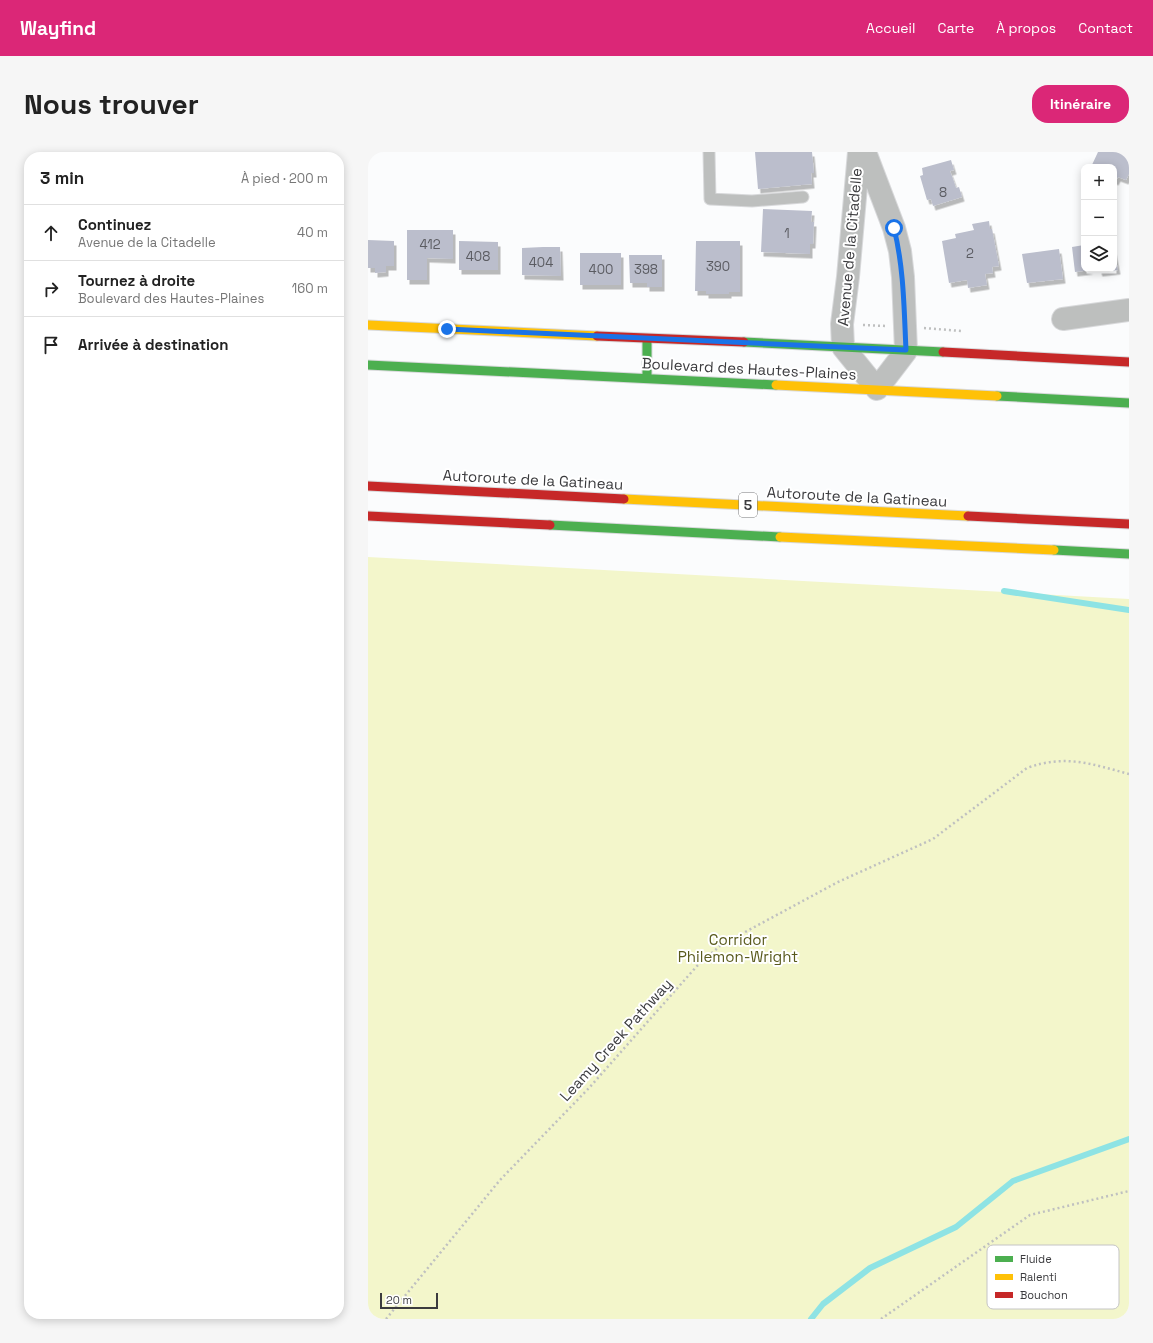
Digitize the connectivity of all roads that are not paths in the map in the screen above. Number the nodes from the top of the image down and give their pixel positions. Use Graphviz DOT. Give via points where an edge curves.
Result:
graph roads {
  1 [pos="709,152"];
  2 [pos="859,152"];
  3 [pos="866,152"];
  4 [pos="804,198"];
  5 [pos="1129,310"];
  6 [pos="1063,319"];
  7 [pos="368,325"];
  8 [pos="647,339"];
  9 [pos="844,347"];
  10 [pos="906,350"];
  11 [pos="1129,362"];
  12 [pos="368,365"];
  13 [pos="646,378"];
  14 [pos="877,389"];
  15 [pos="1129,403"];
  16 [pos="368,486"];
  17 [pos="368,516"];
  18 [pos="1129,524"];
  19 [pos="1129,554"];
  1 -- 4 [label="lane" via="710,199 752,201"];
  2 -- 9 [label="street, Avenue de la Citadelle" via="842,324"];
  3 -- 10 [label="street, Avenue de la Citadelle" via="900,251"];
  5 -- 6 [label="street"];
  7 -- 8 [label="main road, Boulevard des Hautes-Plaines"];
  8 -- 9 [label="main road, Boulevard des Hautes-Plaines"];
  8 -- 13 [label="main road"];
  9 -- 10 [label="main road, Boulevard des Hautes-Plaines"];
  9 -- 14 [label="street, Avenue de la Citadelle"];
  10 -- 11 [label="main road, Boulevard des Hautes-Plaines"];
  10 -- 14 [label="street"];
  12 -- 13 [label="main road, Boulevard des Hautes-Plaines"];
  13 -- 14 [label="main road, Boulevard des Hautes-Plaines"];
  14 -- 15 [label="main road, Boulevard des Hautes-Plaines"];
  16 -- 18 [label="main road, Autoroute de la Gatineau / 5"];
  17 -- 19 [label="main road, 5"];
}
